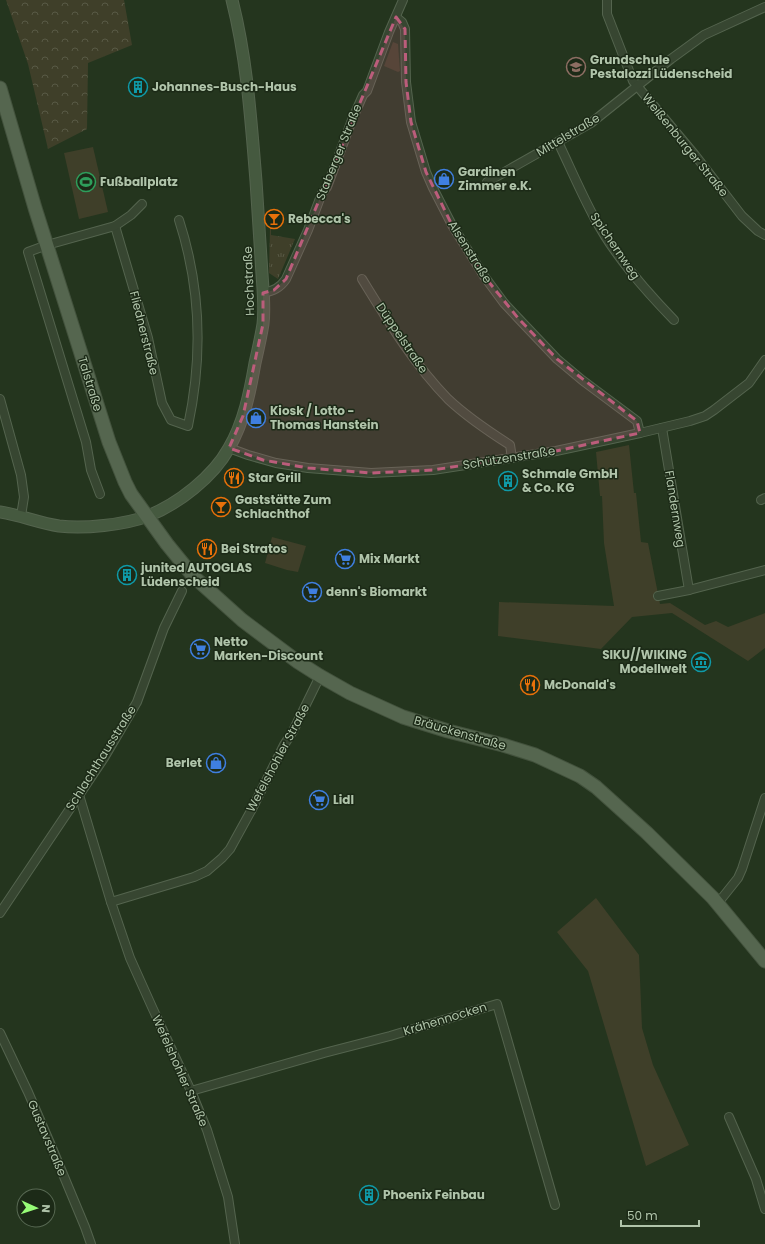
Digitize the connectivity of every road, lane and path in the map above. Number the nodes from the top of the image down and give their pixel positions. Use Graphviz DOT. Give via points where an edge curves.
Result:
graph roads {
  1 [pos="232,0"];
  2 [pos="403,0"];
  3 [pos="607,0"];
  4 [pos="765,7"];
  5 [pos="396,16"];
  6 [pos="638,86"];
  7 [pos="0,88"];
  8 [pos="558,142"];
  9 [pos="487,182"];
  10 [pos="142,204"];
  11 [pos="179,220"];
  12 [pos="115,226"];
  13 [pos="765,235"];
  14 [pos="47,245"];
  15 [pos="362,279"];
  16 [pos="263,293"];
  17 [pos="674,320"];
  18 [pos="765,360"];
  19 [pos="0,399"];
  20 [pos="662,428"];
  21 [pos="640,433"];
  22 [pos="229,448"];
  23 [pos="512,458"];
  24 [pos="100,494"];
  25 [pos="0,512"];
  26 [pos="21,516"];
  27 [pos="146,516"];
  28 [pos="765,570"];
  29 [pos="689,590"];
  30 [pos="182,591"];
  31 [pos="658,596"];
  32 [pos="320,676"];
  33 [pos="79,795"];
  34 [pos="765,798"];
  35 [pos="110,902"];
  36 [pos="718,903"];
  37 [pos="0,913"];
  38 [pos="765,961"];
  39 [pos="0,1033"];
  40 [pos="191,1091"];
  41 [pos="729,1117"];
  42 [pos="555,1204"];
  43 [pos="765,1209"];
  44 [pos="91,1244"];
  45 [pos="235,1244"];
  1 -- 16 [label="main road, Hochstraße" via="250,106"];
  2 -- 5 [label="street, Staberger Straße"];
  3 -- 6 [label="street, Weißenburger Straße" via="607,14 633,80"];
  4 -- 6 [label="street, Mittelstraße" via="704,35"];
  5 -- 16 [label="street, Staberger Straße" via="327,187 322,193 286,279 274,290"];
  5 -- 21 [label="street, Alsenstraße" via="405,29 405,71 411,122 426,172 452,225 484,276 532,334 582,380 637,421"];
  6 -- 8 [label="street, Mittelstraße" via="592,123"];
  6 -- 13 [label="street, Weißenburger Straße" via="742,216"];
  7 -- 14 [label="main road, Talstraße"];
  8 -- 9 [label="street, Mittelstraße"];
  8 -- 17 [label="street, Spichernweg" via="594,218 608,241 639,282"];
  10 -- 12 [label="street"];
  11 -- 12 [label="street, Fliednerstraße" via="187,243 198,314 197,371 188,426 171,420 162,403 148,338"];
  12 -- 14 [label="street"];
  14 -- 24 [label="street, Talstraße" via="28,252"];
  14 -- 27 [label="main road, Talstraße" via="109,442 124,482"];
  15 -- 23 [label="street, Düppelstraße" via="404,345 427,375 465,413 510,445"];
  16 -- 22 [label="main road, Hochstraße" via="263,324 253,373 243,416"];
  18 -- 20 [label="street, Schützenstraße" via="749,383 705,416"];
  19 -- 26 [label="street" via="21,475 24,497"];
  20 -- 21 [label="street, Schützenstraße"];
  20 -- 29 [label="street, Flandernweg"];
  21 -- 23 [label="street, Schützenstraße"];
  22 -- 23 [label="street, Schützenstraße" via="276,463 371,473 433,470"];
  22 -- 27 [label="main road, Hochstraße" via="214,469 187,494"];
  25 -- 26 [label="main road, Hochstraße"];
  26 -- 27 [label="main road, Hochstraße" via="44,523 77,527 112,524"];
  27 -- 32 [label="main road, Bräuckenstraße" via="183,565 208,591 292,658"];
  28 -- 29 [label="street"];
  29 -- 31 [label="street"];
  30 -- 33 [label="street, Schlachthausstraße" via="164,628 137,702"];
  32 -- 35 [label="street, Wefelshohler Straße" via="252,809 230,849 222,858 194,878"];
  32 -- 36 [label="main road, Bräuckenstraße" via="403,717 524,751 580,776 647,833"];
  33 -- 35 [label="street, Wefelshohler Straße"];
  33 -- 37 [label="street, Schlachthausstraße"];
  34 -- 36 [label="street" via="738,878"];
  35 -- 40 [label="street, Wefelshohler Straße" via="130,958"];
  36 -- 38 [label="main road, Bräuckenstraße"];
  39 -- 44 [label="street, Gustavstraße" via="47,1136"];
  40 -- 42 [label="street, Krähennocken" via="497,1004"];
  40 -- 45 [label="street, Wefelshohler Straße" via="226,1189"];
  41 -- 43 [label="street" via="756,1179"];
}
